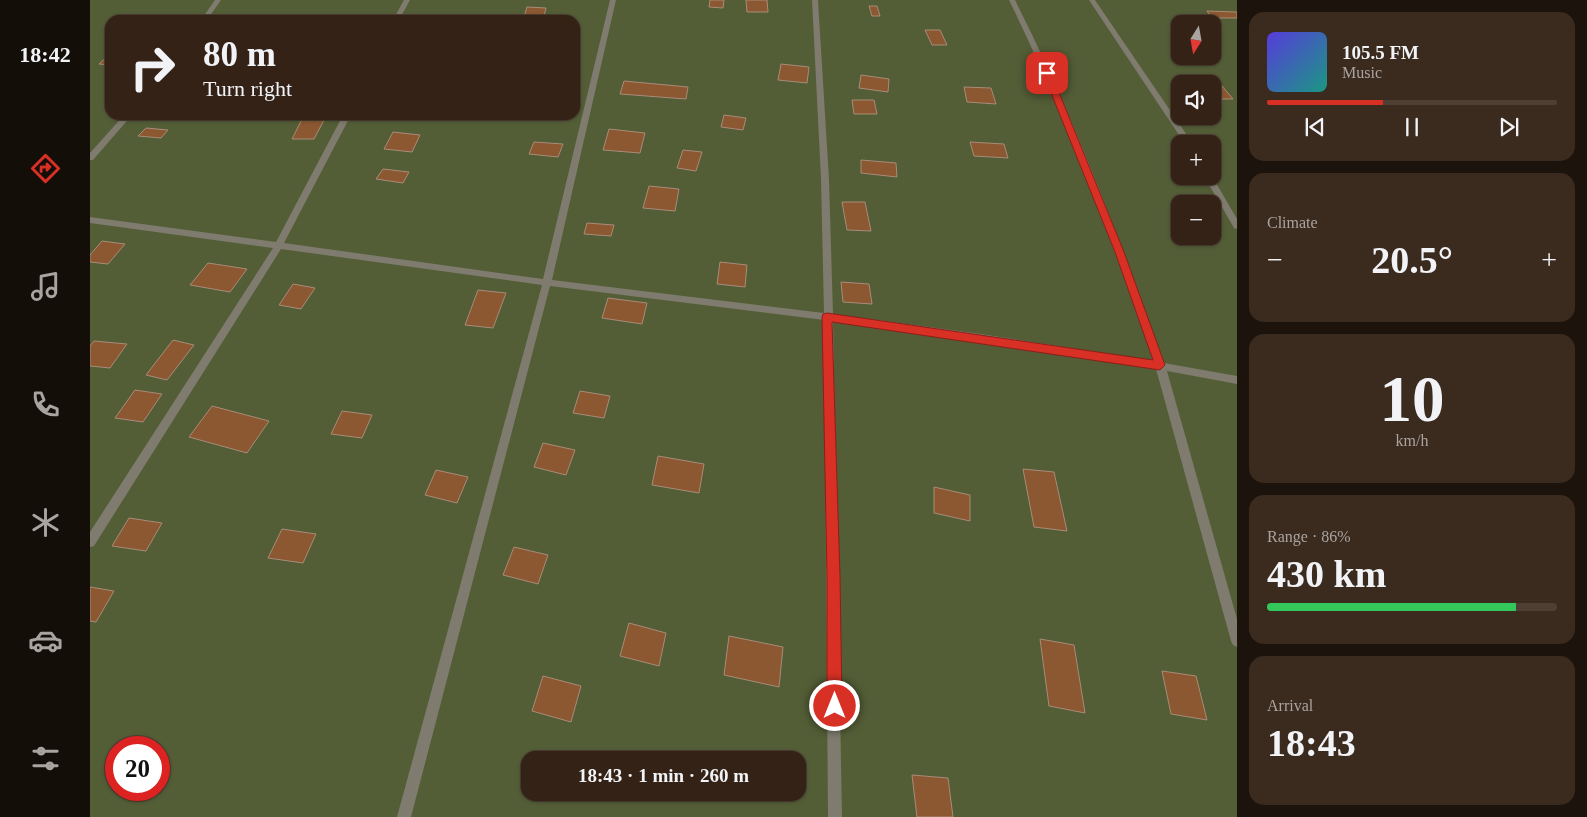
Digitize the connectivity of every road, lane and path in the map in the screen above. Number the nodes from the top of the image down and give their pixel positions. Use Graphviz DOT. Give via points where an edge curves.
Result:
graph roads {
  1 [pos="218,0"];
  2 [pos="407,0"];
  3 [pos="613,0"];
  4 [pos="815,0"];
  5 [pos="1012,0"];
  6 [pos="1092,0"];
  7 [pos="208,15"];
  8 [pos="399,15"];
  9 [pos="124,120"];
  10 [pos="344,120"];
  11 [pos="1183,135"];
  12 [pos="90,158"];
  13 [pos="1213,185"];
  14 [pos="90,220"];
  15 [pos="1237,226"];
  16 [pos="279,245"];
  17 [pos="547,282"];
  18 [pos="827,317"];
  19 [pos="1160,365"];
  20 [pos="1237,380"];
  21 [pos="90,542"];
  22 [pos="1237,641"];
  23 [pos="404,817"];
  24 [pos="836,817"];
  1 -- 7 [label="street"];
  2 -- 8 [label="street"];
  3 -- 17 [label="street"];
  4 -- 18 [label="street" via="827,237"];
  5 -- 19 [label="street" via="1040,56 1116,242"];
  6 -- 11 [label="street"];
  9 -- 12 [label="street"];
  10 -- 16 [label="street"];
  13 -- 15 [label="street"];
  14 -- 16 [label="street"];
  16 -- 17 [label="street"];
  16 -- 21 [label="street"];
  17 -- 18 [label="street"];
  17 -- 23 [label="street"];
  18 -- 19 [label="street"];
  18 -- 24 [label="street"];
  19 -- 20 [label="street"];
  19 -- 22 [label="street"];
}
